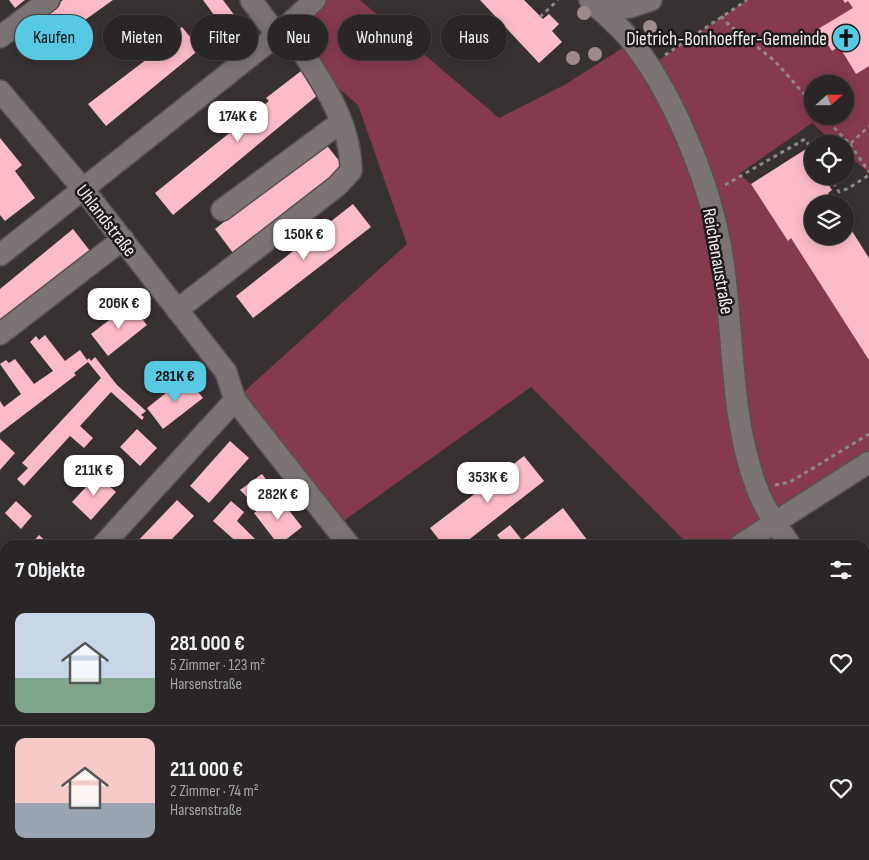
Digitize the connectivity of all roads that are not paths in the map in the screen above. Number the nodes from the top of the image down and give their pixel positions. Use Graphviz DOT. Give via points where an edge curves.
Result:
graph roads {
  1 [pos="49,0"];
  2 [pos="251,0"];
  3 [pos="315,0"];
  4 [pos="651,0"];
  5 [pos="594,4"];
  6 [pos="299,15"];
  7 [pos="268,18"];
  8 [pos="0,36"];
  9 [pos="268,41"];
  10 [pos="303,60"];
  11 [pos="0,91"];
  12 [pos="341,122"];
  13 [pos="83,189"];
  14 [pos="222,210"];
  15 [pos="122,240"];
  16 [pos="0,255"];
  17 [pos="177,310"];
  18 [pos="0,334"];
  19 [pos="235,400"];
  20 [pos="869,462"];
  21 [pos="774,522"];
  22 [pos="108,540"];
  23 [pos="345,540"];
  24 [pos="747,540"];
  25 [pos="787,540"];
  1 -- 8 [label="street"];
  2 -- 7 [label="street"];
  3 -- 6 [label="street"];
  4 -- 5 [label="street" via="630,7"];
  5 -- 21 [label="street, Reichenaustraße" via="632,42 649,67 674,115 708,196 723,260 744,449 756,488"];
  9 -- 13 [label="street"];
  10 -- 12 [label="street" via="333,100"];
  11 -- 13 [label="street, Uhlandstraße"];
  12 -- 14 [label="street"];
  12 -- 17 [label="street" via="351,152 351,171 337,186"];
  13 -- 15 [label="street, Uhlandstraße"];
  13 -- 16 [label="street"];
  15 -- 17 [label="street, Uhlandstraße"];
  15 -- 18 [label="street"];
  17 -- 19 [label="street, Uhlandstraße" via="226,372"];
  19 -- 22 [label="street"];
  19 -- 23 [label="street, Uhlandstraße"];
  20 -- 21 [label="street"];
  21 -- 24 [label="street"];
  21 -- 25 [label="street, Reichenaustraße"];
}
